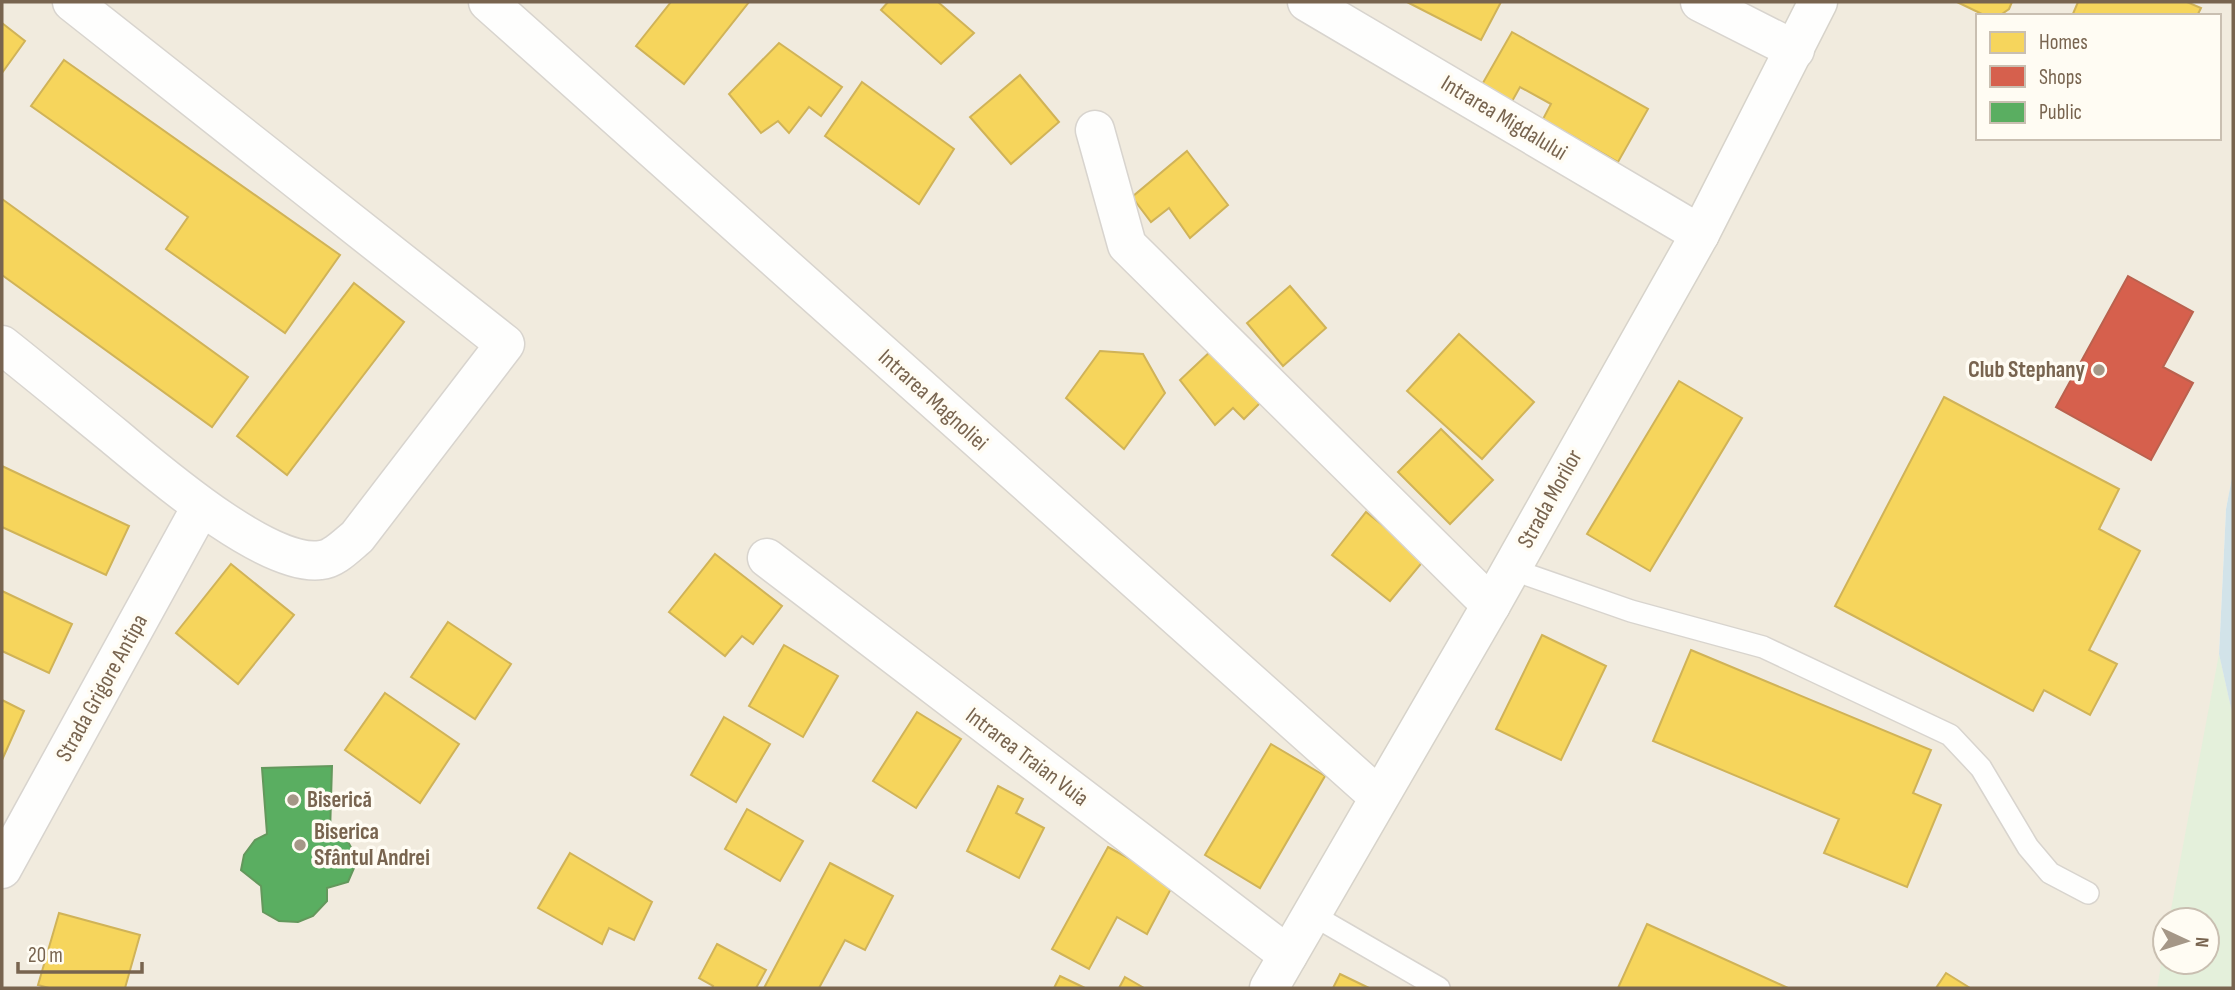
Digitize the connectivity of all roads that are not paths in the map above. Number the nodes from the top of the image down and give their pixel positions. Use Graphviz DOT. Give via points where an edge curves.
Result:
graph roads {
  1 [pos="72,2"];
  2 [pos="488,2"];
  3 [pos="1307,2"];
  4 [pos="1700,2"];
  5 [pos="1818,2"];
  6 [pos="1795,50"];
  7 [pos="1095,130"];
  8 [pos="1700,234"];
  9 [pos="6,360"];
  10 [pos="201,507"];
  11 [pos="767,558"];
  12 [pos="1511,569"];
  13 [pos="1491,605"];
  14 [pos="1378,797"];
  15 [pos="2,869"];
  16 [pos="2088,893"];
  17 [pos="1311,914"];
  18 [pos="1288,955"];
  19 [pos="1269,988"];
  20 [pos="1439,988"];
  1 -- 10 [label="street" via="505,344 357,537 322,561 275,551"];
  2 -- 14 [label="street, Intrarea Magnoliei"];
  3 -- 8 [label="street, Intrarea Migdalului"];
  4 -- 6 [label="street"];
  5 -- 6 [label="street, Strada Morilor"];
  6 -- 8 [label="street, Strada Morilor"];
  7 -- 13 [label="street" via="1127,245"];
  8 -- 12 [label="street, Strada Morilor"];
  9 -- 10 [label="street"];
  10 -- 15 [label="street, Strada Grigore Antipa"];
  11 -- 18 [label="street, Intrarea Traian Vuia"];
  12 -- 13 [label="street, Strada Morilor"];
  12 -- 16 [label="lane" via="1631,611 1763,647 1950,735 1981,768 2028,847 2050,873"];
  13 -- 14 [label="street, Strada Morilor"];
  14 -- 17 [label="street, Strada Morilor"];
  17 -- 18 [label="street, Strada Morilor"];
  17 -- 20 [label="lane"];
  18 -- 19 [label="street, Strada Morilor"];
}
